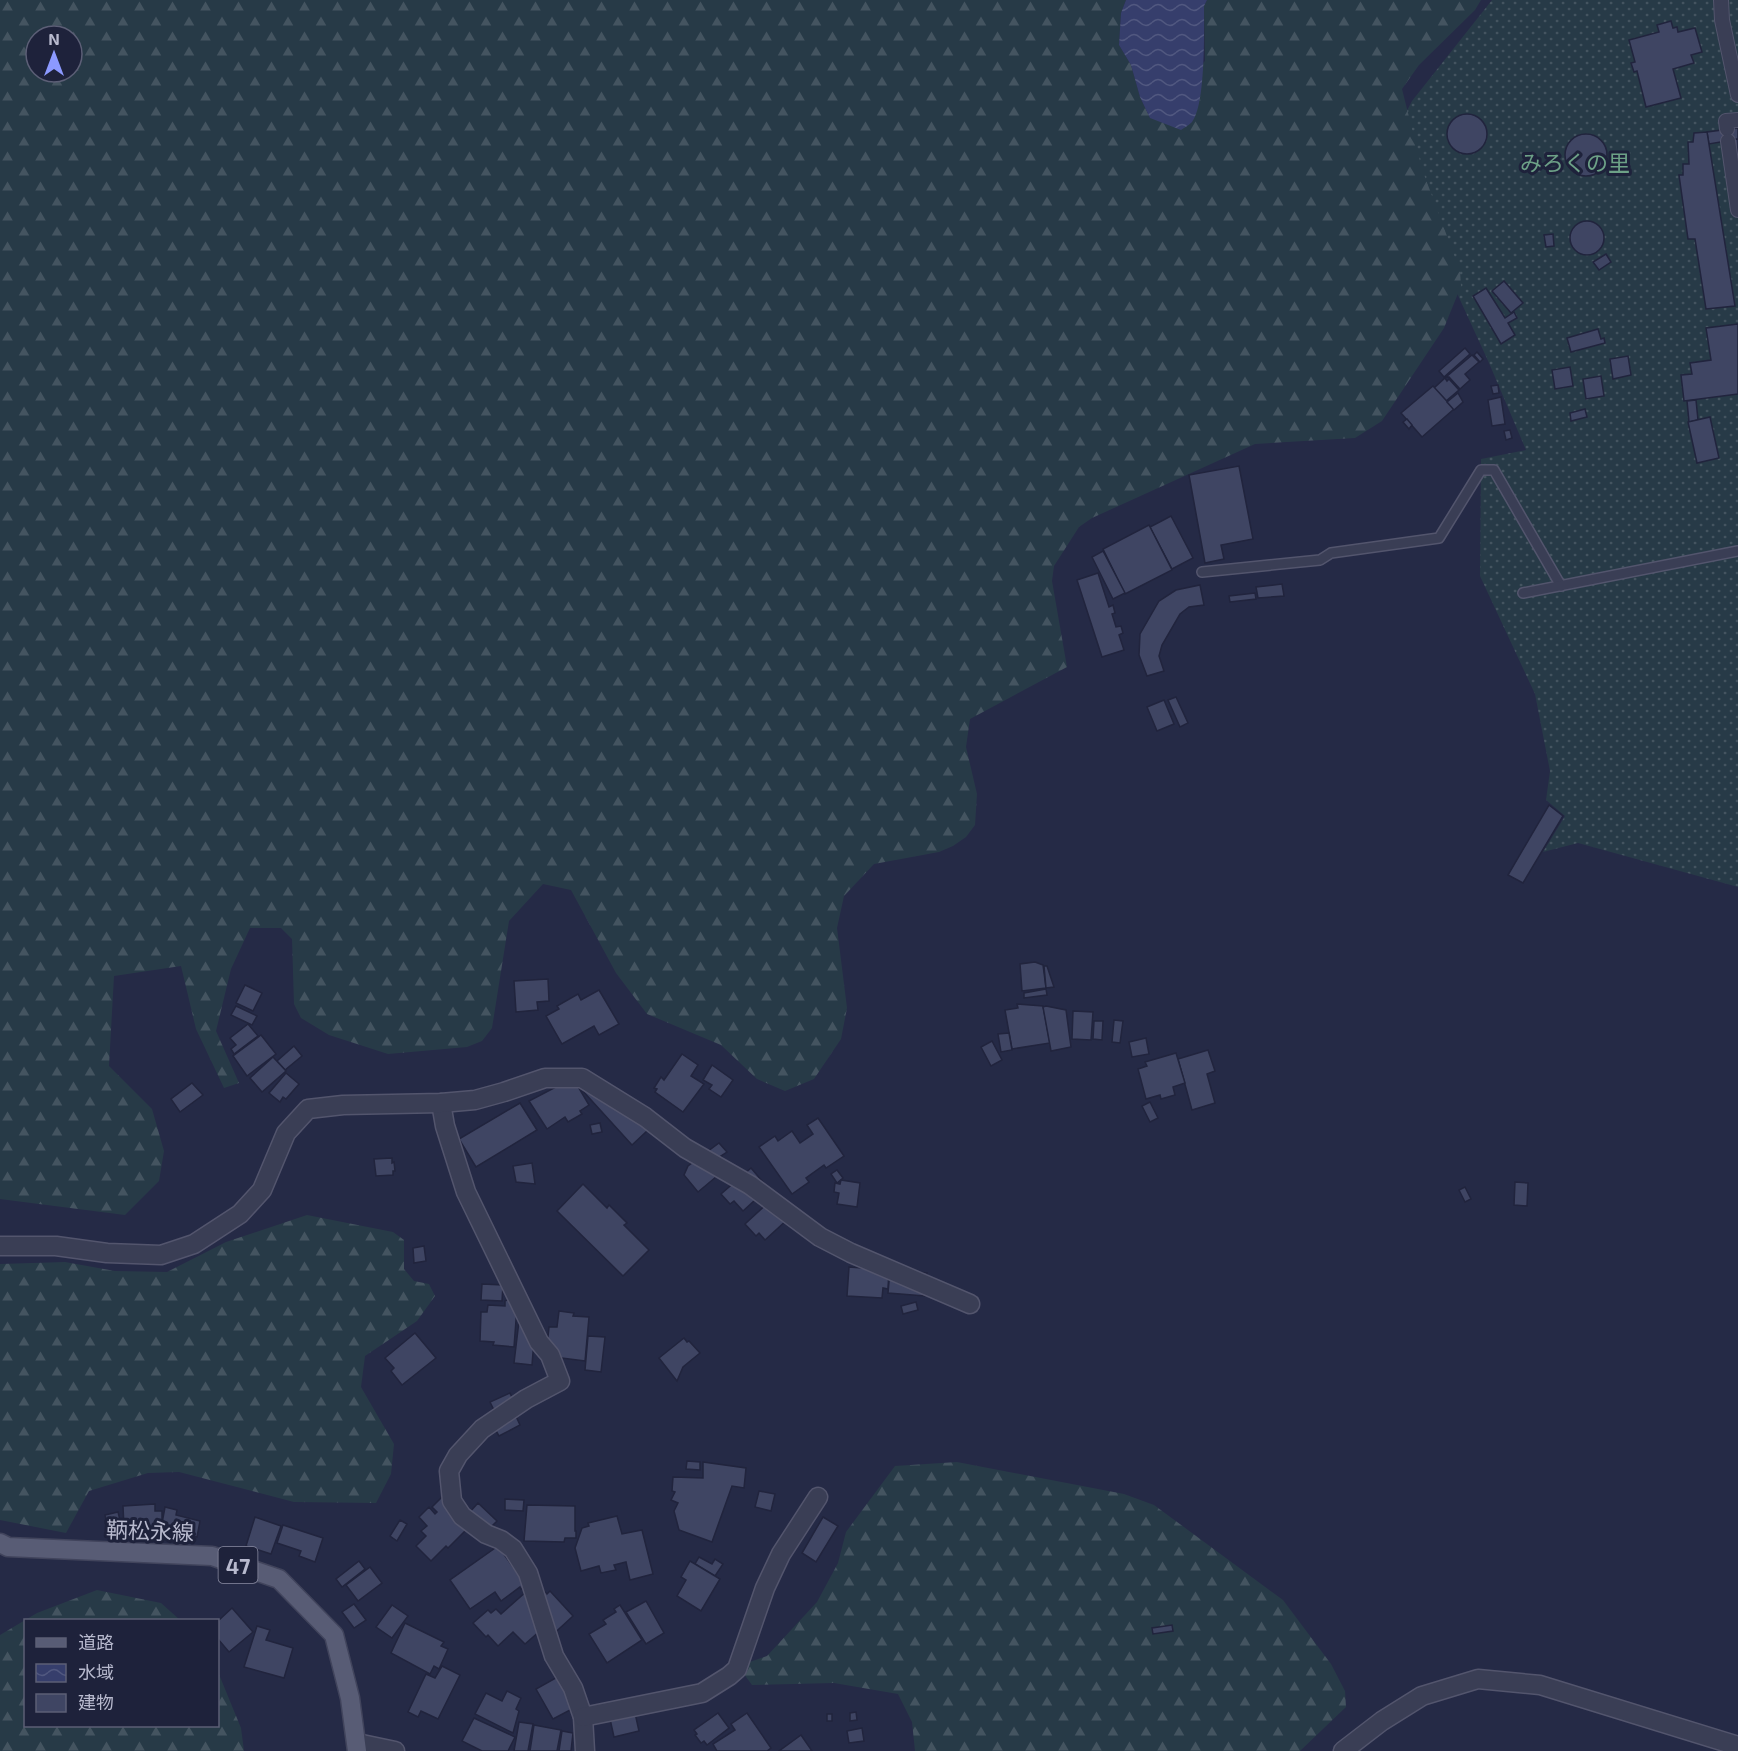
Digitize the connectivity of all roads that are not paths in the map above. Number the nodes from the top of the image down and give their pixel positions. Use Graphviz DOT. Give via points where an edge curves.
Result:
graph roads {
  1 [pos="1721,0"];
  2 [pos="1738,95"];
  3 [pos="1738,120"];
  4 [pos="1738,210"];
  5 [pos="1738,550"];
  6 [pos="1202,572"];
  7 [pos="1562,586"];
  8 [pos="1523,594"];
  9 [pos="441,1104"];
  10 [pos="0,1246"];
  11 [pos="970,1304"];
  12 [pos="818,1497"];
  13 [pos="0,1544"];
  14 [pos="584,1717"];
  15 [pos="1738,1746"];
  16 [pos="357,1747"];
  17 [pos="395,1751"];
  18 [pos="585,1751"];
  19 [pos="1343,1751"];
  1 -- 2 [label="street"];
  3 -- 4 [label="street" via="1726,121"];
  5 -- 7 [label="lane"];
  6 -- 7 [label="lane" via="1320,560 1331,553 1439,538 1481,470 1494,470"];
  7 -- 8 [label="lane"];
  9 -- 10 [label="street" via="308,1109 286,1133 262,1190 240,1214 194,1244 161,1255 56,1246"];
  9 -- 11 [label="street" via="475,1100 545,1078 582,1078 645,1117 685,1148 750,1185 820,1237"];
  9 -- 14 [label="street" via="466,1192 560,1381 482,1429 458,1455 449,1472 453,1501 462,1516 513,1549 528,1573 554,1656"];
  12 -- 14 [label="street" via="769,1579 737,1669 702,1693"];
  13 -- 16 [label="main road, 鞆松永線 / 47" via="213,1556 279,1579 334,1635"];
  14 -- 18 [label="street"];
  15 -- 19 [label="street" via="1540,1685 1478,1679 1422,1696"];
  16 -- 17 [label="street"];
}
